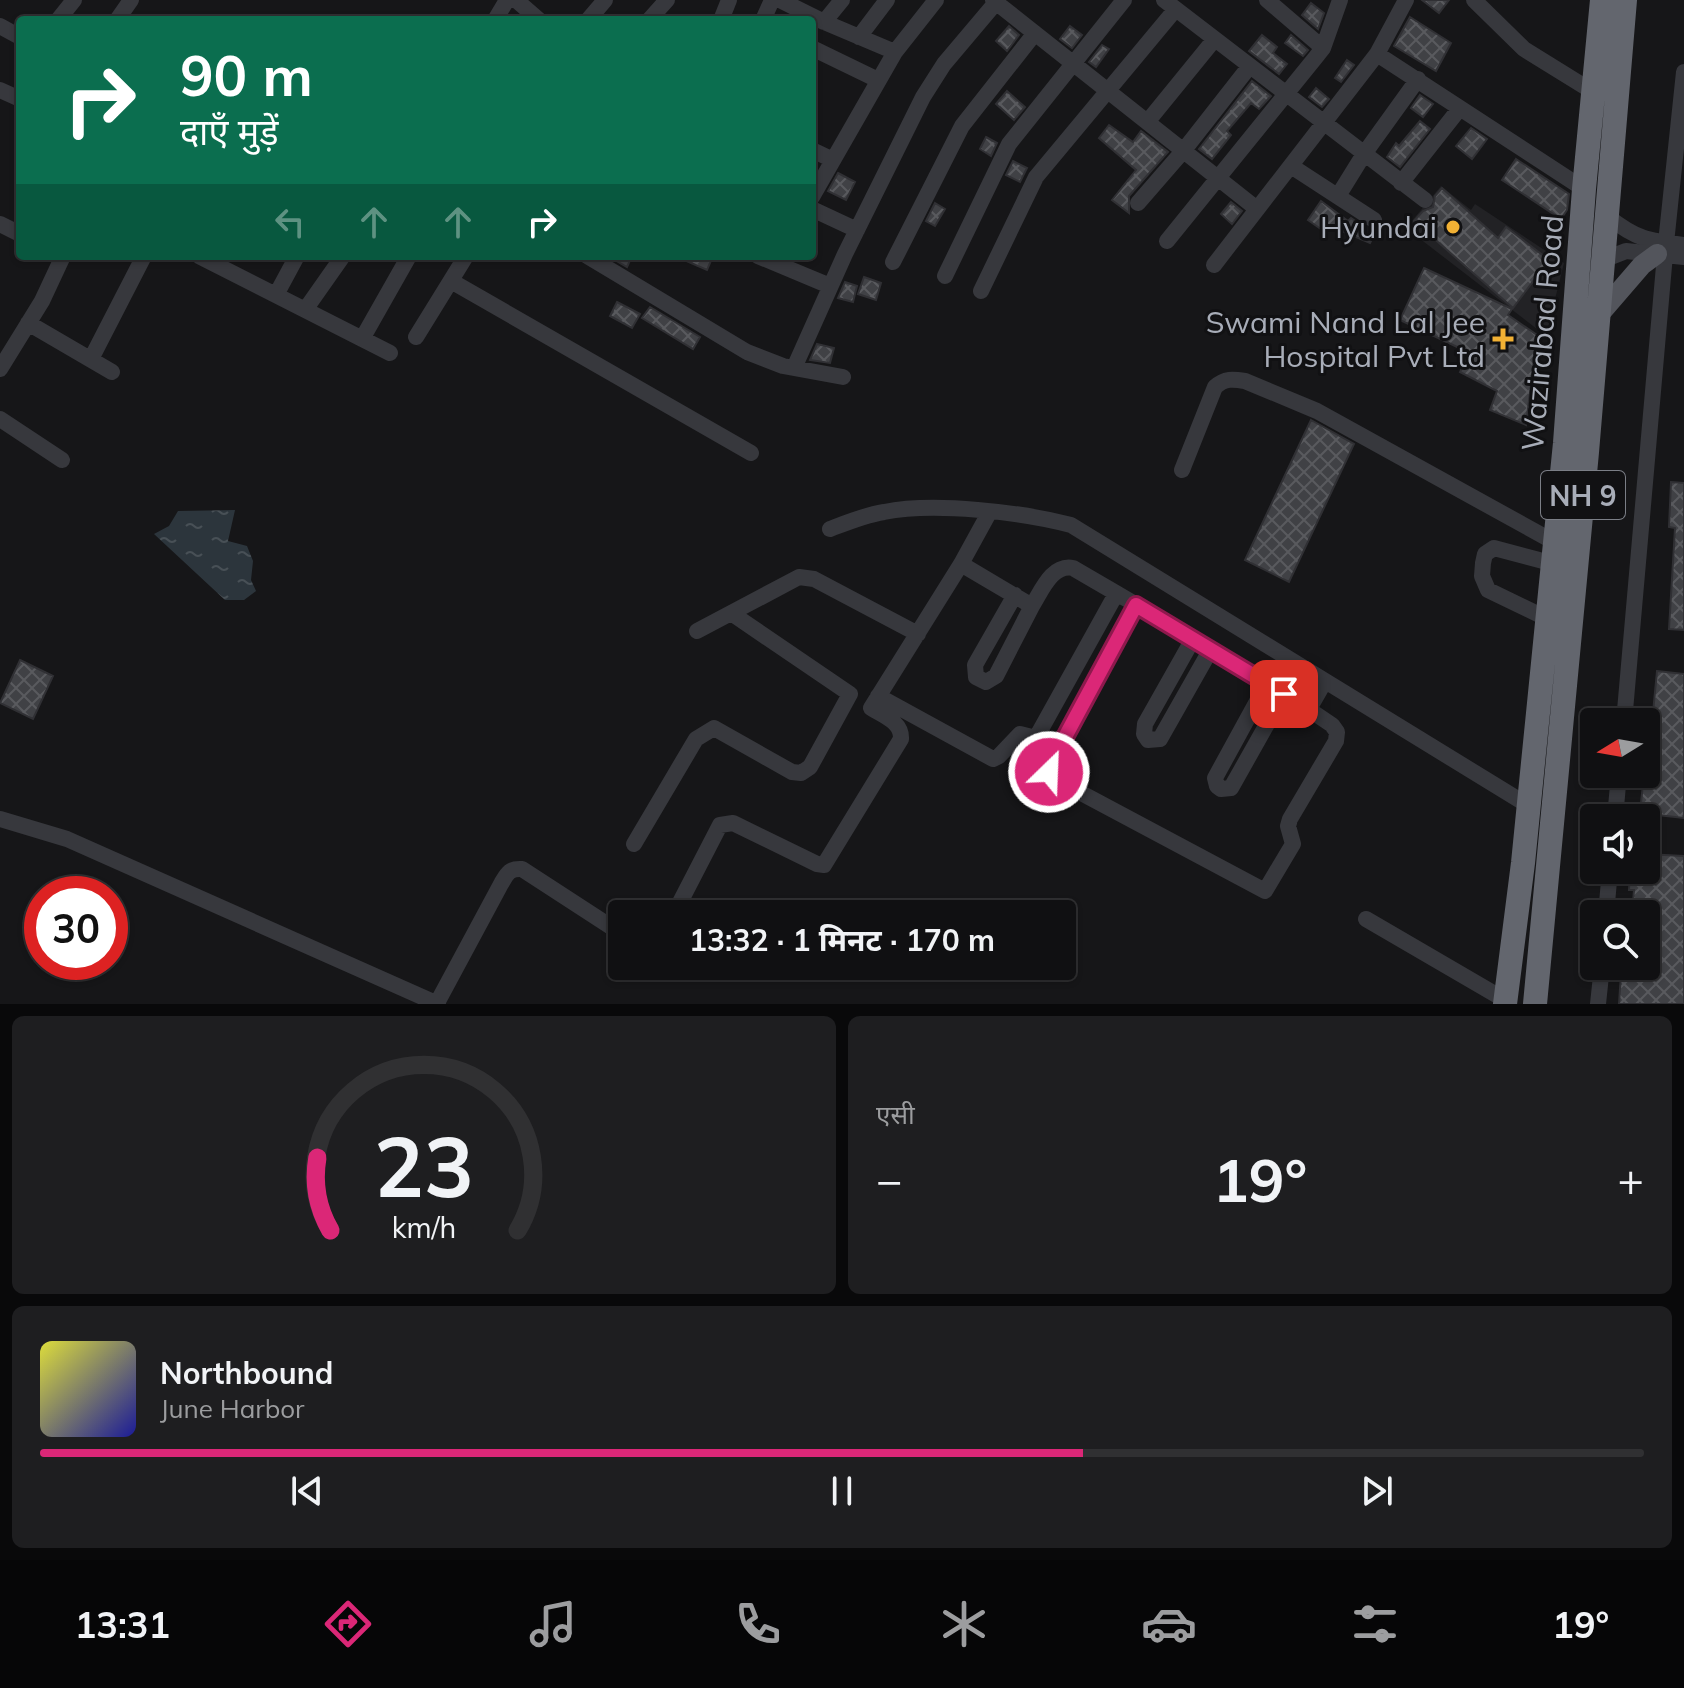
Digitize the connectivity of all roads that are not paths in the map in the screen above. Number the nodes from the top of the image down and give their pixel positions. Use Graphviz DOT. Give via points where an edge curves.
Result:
graph roads {
  1 [pos="516,0"];
  2 [pos="605,0"];
  3 [pos="667,0"];
  4 [pos="780,0"];
  5 [pos="842,0"];
  6 [pos="887,0"];
  7 [pos="936,0"];
  8 [pos="1124,0"];
  9 [pos="1267,0"];
  10 [pos="1340,0"];
  11 [pos="1406,0"];
  12 [pos="1474,0"];
  13 [pos="1602,0"];
  14 [pos="1625,0"];
  15 [pos="996,1"];
  16 [pos="803,5"];
  17 [pos="1170,5"];
  18 [pos="534,16"];
  19 [pos="591,16"];
  20 [pos="653,16"];
  21 [pos="824,22"];
  22 [pos="1035,33"];
  23 [pos="859,37"];
  24 [pos="1214,40"];
  25 [pos="1323,48"];
  26 [pos="816,50"];
  27 [pos="895,52"];
  28 [pos="1377,54"];
  29 [pos="1072,62"];
  30 [pos="1249,67"];
  31 [pos="1684,72"];
  32 [pos="1418,79"];
  33 [pos="878,80"];
  34 [pos="1108,91"];
  35 [pos="1595,93"];
  36 [pos="1285,94"];
  37 [pos="1460,108"];
  38 [pos="1148,121"];
  39 [pos="1325,124"];
  40 [pos="1184,150"];
  41 [pos="816,152"];
  42 [pos="1364,154"];
  43 [pos="833,160"];
  44 [pos="1291,166"];
  45 [pos="1219,178"];
  46 [pos="1401,183"];
  47 [pos="1584,189"];
  48 [pos="816,190"];
  49 [pos="1338,196"];
  50 [pos="1425,200"];
  51 [pos="1138,203"];
  52 [pos="1257,209"];
  53 [pos="816,211"];
  54 [pos="1607,216"];
  55 [pos="1374,220"];
  56 [pos="857,230"];
  57 [pos="1167,241"];
  58 [pos="1684,245"];
  59 [pos="1663,251"];
  60 [pos="1684,257"];
  61 [pos="60,260"];
  62 [pos="142,260"];
  63 [pos="207,260"];
  64 [pos="295,260"];
  65 [pos="340,260"];
  66 [pos="407,260"];
  67 [pos="464,260"];
  68 [pos="594,260"];
  69 [pos="768,260"];
  70 [pos="1603,260"];
  71 [pos="893,262"];
  72 [pos="1214,265"];
  73 [pos="945,276"];
  74 [pos="451,281"];
  75 [pos="830,286"];
  76 [pos="981,291"];
  77 [pos="276,295"];
  78 [pos="305,310"];
  79 [pos="1598,316"];
  80 [pos="28,323"];
  81 [pos="416,337"];
  82 [pos="362,339"];
  83 [pos="390,353"];
  84 [pos="91,359"];
  85 [pos="2,363"];
  86 [pos="794,368"];
  87 [pos="112,372"];
  88 [pos="843,377"];
  89 [pos="0,419"];
  90 [pos="751,453"];
  91 [pos="62,460"];
  92 [pos="1182,470"];
  93 [pos="989,513"];
  94 [pos="830,529"];
  95 [pos="1561,559"];
  96 [pos="961,564"];
  97 [pos="1116,594"];
  98 [pos="1015,595"];
  99 [pos="1136,605"];
  100 [pos="1032,606"];
  101 [pos="731,613"];
  102 [pos="1548,619"];
  103 [pos="697,631"];
  104 [pos="918,634"];
  105 [pos="1193,639"];
  106 [pos="1211,649"];
  107 [pos="1325,681"];
  108 [pos="1267,683"];
  109 [pos="850,694"];
  110 [pos="1284,694"];
  111 [pos="875,702"];
  112 [pos="1625,708"];
  113 [pos="1309,709"];
  114 [pos="1036,738"];
  115 [pos="1058,750"];
  116 [pos="1529,806"];
  117 [pos="0,819"];
  118 [pos="634,844"];
  119 [pos="681,900"];
  120 [pos="1366,919"];
  121 [pos="608,925"];
  122 [pos="1601,980"];
  123 [pos="1505,998"];
  124 [pos="438,1004"];
  125 [pos="1535,1004"];
  126 [pos="1598,1004"];
  1 -- 18 [label="street"];
  2 -- 19 [label="street"];
  3 -- 20 [label="street"];
  4 -- 16 [label="street"];
  5 -- 21 [label="street"];
  6 -- 23 [label="street"];
  7 -- 27 [label="street"];
  8 -- 29 [label="street"];
  9 -- 25 [label="street"];
  10 -- 25 [label="street"];
  11 -- 28 [label="street"];
  12 -- 35 [label="street" via="1524,49"];
  13 -- 35 [label="highway, Wazirabad Road"];
  14 -- 54 [label="highway, Wazirabad Road / NH 9"];
  15 -- 22 [label="street"];
  15 -- 56 [label="street" via="931,82"];
  16 -- 21 [label="street"];
  17 -- 24 [label="street"];
  17 -- 34 [label="street"];
  21 -- 23 [label="street"];
  22 -- 29 [label="street"];
  22 -- 71 [label="street" via="962,126"];
  23 -- 27 [label="street"];
  24 -- 30 [label="street"];
  24 -- 38 [label="street"];
  25 -- 36 [label="street"];
  26 -- 33 [label="street"];
  27 -- 33 [label="street"];
  28 -- 32 [label="street"];
  28 -- 39 [label="street"];
  29 -- 34 [label="street"];
  29 -- 73 [label="street" via="1009,144"];
  30 -- 36 [label="street"];
  30 -- 40 [label="street"];
  31 -- 59 [label="street"];
  32 -- 37 [label="street"];
  32 -- 42 [label="street"];
  33 -- 43 [label="street"];
  34 -- 38 [label="street"];
  34 -- 76 [label="street" via="1036,177"];
  35 -- 47 [label="highway, Wazirabad Road"];
  36 -- 39 [label="street"];
  36 -- 45 [label="street"];
  37 -- 46 [label="street"];
  37 -- 47 [label="street"];
  38 -- 40 [label="street"];
  39 -- 42 [label="street"];
  39 -- 44 [label="street"];
  40 -- 45 [label="street"];
  40 -- 51 [label="street"];
  41 -- 43 [label="street"];
  42 -- 46 [label="street"];
  42 -- 49 [label="street"];
  43 -- 48 [label="street"];
  44 -- 49 [label="street"];
  44 -- 52 [label="street"];
  45 -- 52 [label="street"];
  45 -- 57 [label="street"];
  46 -- 50 [label="street"];
  47 -- 95 [label="highway, Wazirabad Road"];
  49 -- 55 [label="street"];
  52 -- 72 [label="street"];
  53 -- 56 [label="street"];
  54 -- 59 [label="street"];
  54 -- 70 [label="highway, Wazirabad Road / NH 9"];
  56 -- 75 [label="street"];
  58 -- 59 [label="street"];
  59 -- 60 [label="street"];
  59 -- 70 [label="street" via="1626,251"];
  59 -- 79 [label="main road" via="1642,265"];
  59 -- 112 [label="street"];
  61 -- 80 [label="street"];
  62 -- 84 [label="street"];
  63 -- 77 [label="street"];
  64 -- 77 [label="street"];
  65 -- 78 [label="street"];
  66 -- 82 [label="street"];
  67 -- 74 [label="street"];
  68 -- 86 [label="street" via="747,352"];
  69 -- 75 [label="street"];
  70 -- 79 [label="highway, Wazirabad Road / NH 9"];
  74 -- 81 [label="street"];
  74 -- 90 [label="street"];
  75 -- 86 [label="street"];
  77 -- 78 [label="street"];
  78 -- 82 [label="street"];
  79 -- 95 [label="highway, Wazirabad Road / NH 9"];
  80 -- 84 [label="street"];
  80 -- 85 [label="street"];
  82 -- 83 [label="street"];
  84 -- 87 [label="street"];
  86 -- 88 [label="street"];
  89 -- 91 [label="street"];
  92 -- 95 [label="street" via="1215,387 1232,379 1317,411"];
  93 -- 94 [label="street" via="888,511"];
  93 -- 96 [label="street"];
  93 -- 107 [label="street" via="1071,525"];
  95 -- 102 [label="highway, Wazirabad Road"];
  95 -- 102 [label="street" via="1500,547 1489,550 1483,563 1488,590"];
  95 -- 125 [label="highway, Wazirabad Road / NH 9"];
  96 -- 98 [label="street"];
  96 -- 104 [label="street"];
  97 -- 99 [label="street"];
  97 -- 100 [label="street" via="1064,566"];
  97 -- 114 [label="street"];
  98 -- 100 [label="street"];
  98 -- 100 [label="street" via="975,665 976,677 986,682 996,676"];
  99 -- 105 [label="street"];
  99 -- 115 [label="street"];
  101 -- 103 [label="street"];
  101 -- 104 [label="street" via="799,577 814,579"];
  101 -- 109 [label="street"];
  102 -- 116 [label="highway, Wazirabad Road"];
  104 -- 111 [label="street"];
  105 -- 106 [label="street"];
  105 -- 106 [label="street" via="1145,724 1148,740 1160,739"];
  106 -- 108 [label="street"];
  107 -- 113 [label="street"];
  107 -- 116 [label="street"];
  108 -- 110 [label="street"];
  108 -- 110 [label="street" via="1215,778 1221,789 1231,788"];
  109 -- 111 [label="street"];
  109 -- 118 [label="street" via="810,767 801,773 714,728 706,732 696,739"];
  110 -- 113 [label="street"];
  111 -- 114 [label="street" via="993,759 1020,734"];
  111 -- 119 [label="street" via="897,724 901,739 824,865 726,822"];
  113 -- 115 [label="street" via="1332,725 1336,741 1290,819 1293,844 1265,891 1053,778 1050,766"];
  114 -- 115 [label="street"];
  116 -- 123 [label="highway, Wazirabad Road"];
  117 -- 124 [label="street" via="67,839"];
  120 -- 123 [label="street"];
  121 -- 124 [label="street" via="513,868"];
  122 -- 126 [label="street"];
}
